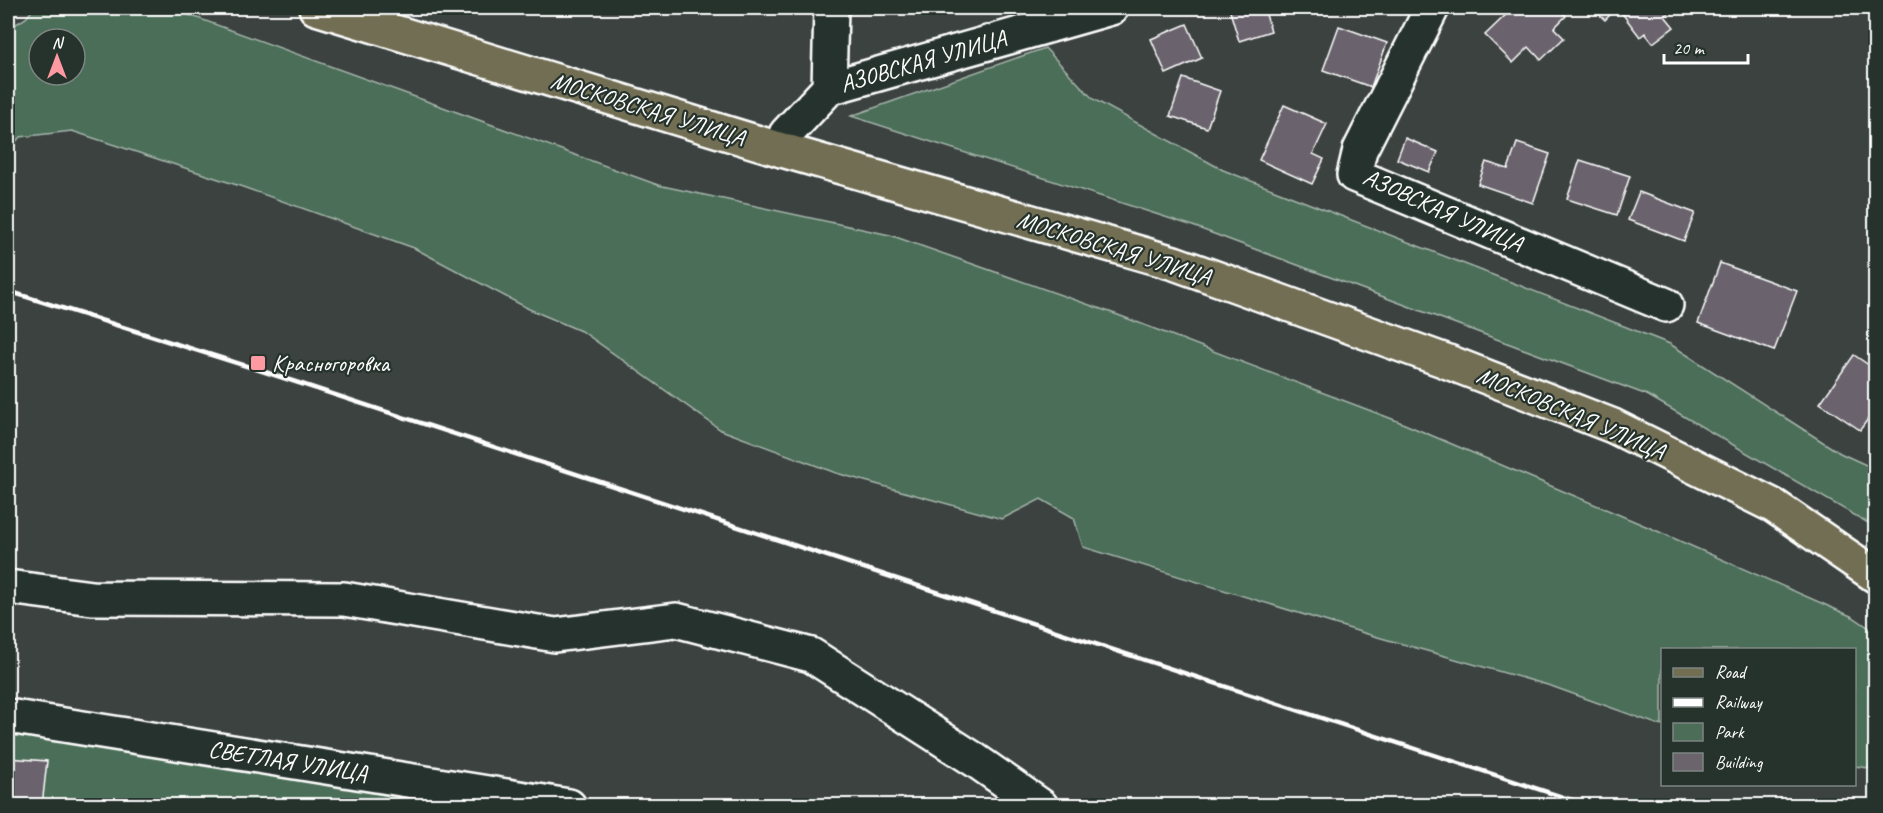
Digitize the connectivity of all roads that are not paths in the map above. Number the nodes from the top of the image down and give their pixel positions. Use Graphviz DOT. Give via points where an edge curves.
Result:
graph roads {
  1 [pos="316,8"];
  2 [pos="373,8"];
  3 [pos="831,8"];
  4 [pos="1111,8"];
  5 [pos="1432,8"];
  6 [pos="829,88"];
  7 [pos="784,142"];
  8 [pos="1666,305"];
  9 [pos="1875,555"];
  10 [pos="1875,576"];
  11 [pos="8,587"];
  12 [pos="8,716"];
  13 [pos="999,790"];
  14 [pos="569,806"];
  15 [pos="1041,806"];
  1 -- 7 [label="main road, МОСКОВСКАЯ УЛИЦА"];
  2 -- 7 [label="main road, МОСКОВСКАЯ УЛИЦА"];
  3 -- 6 [label="street"];
  4 -- 6 [label="street, АЗОВСКАЯ УЛИЦА"];
  5 -- 8 [label="street, АЗОВСКАЯ УЛИЦА" via="1360,150 1354,175"];
  6 -- 7 [label="street, АЗОВСКАЯ УЛИЦА"];
  7 -- 9 [label="main road, МОСКОВСКАЯ УЛИЦА" via="1179,247 1449,344 1620,410 1783,491"];
  7 -- 10 [label="main road, МОСКОВСКАЯ УЛИЦА" via="1174,263 1613,426 1774,506"];
  11 -- 13 [label="street" via="92,598 344,599 555,635 676,620 811,655"];
  12 -- 14 [label="street, СВЕТЛАЯ УЛИЦА"];
  13 -- 15 [label="street"];
}
